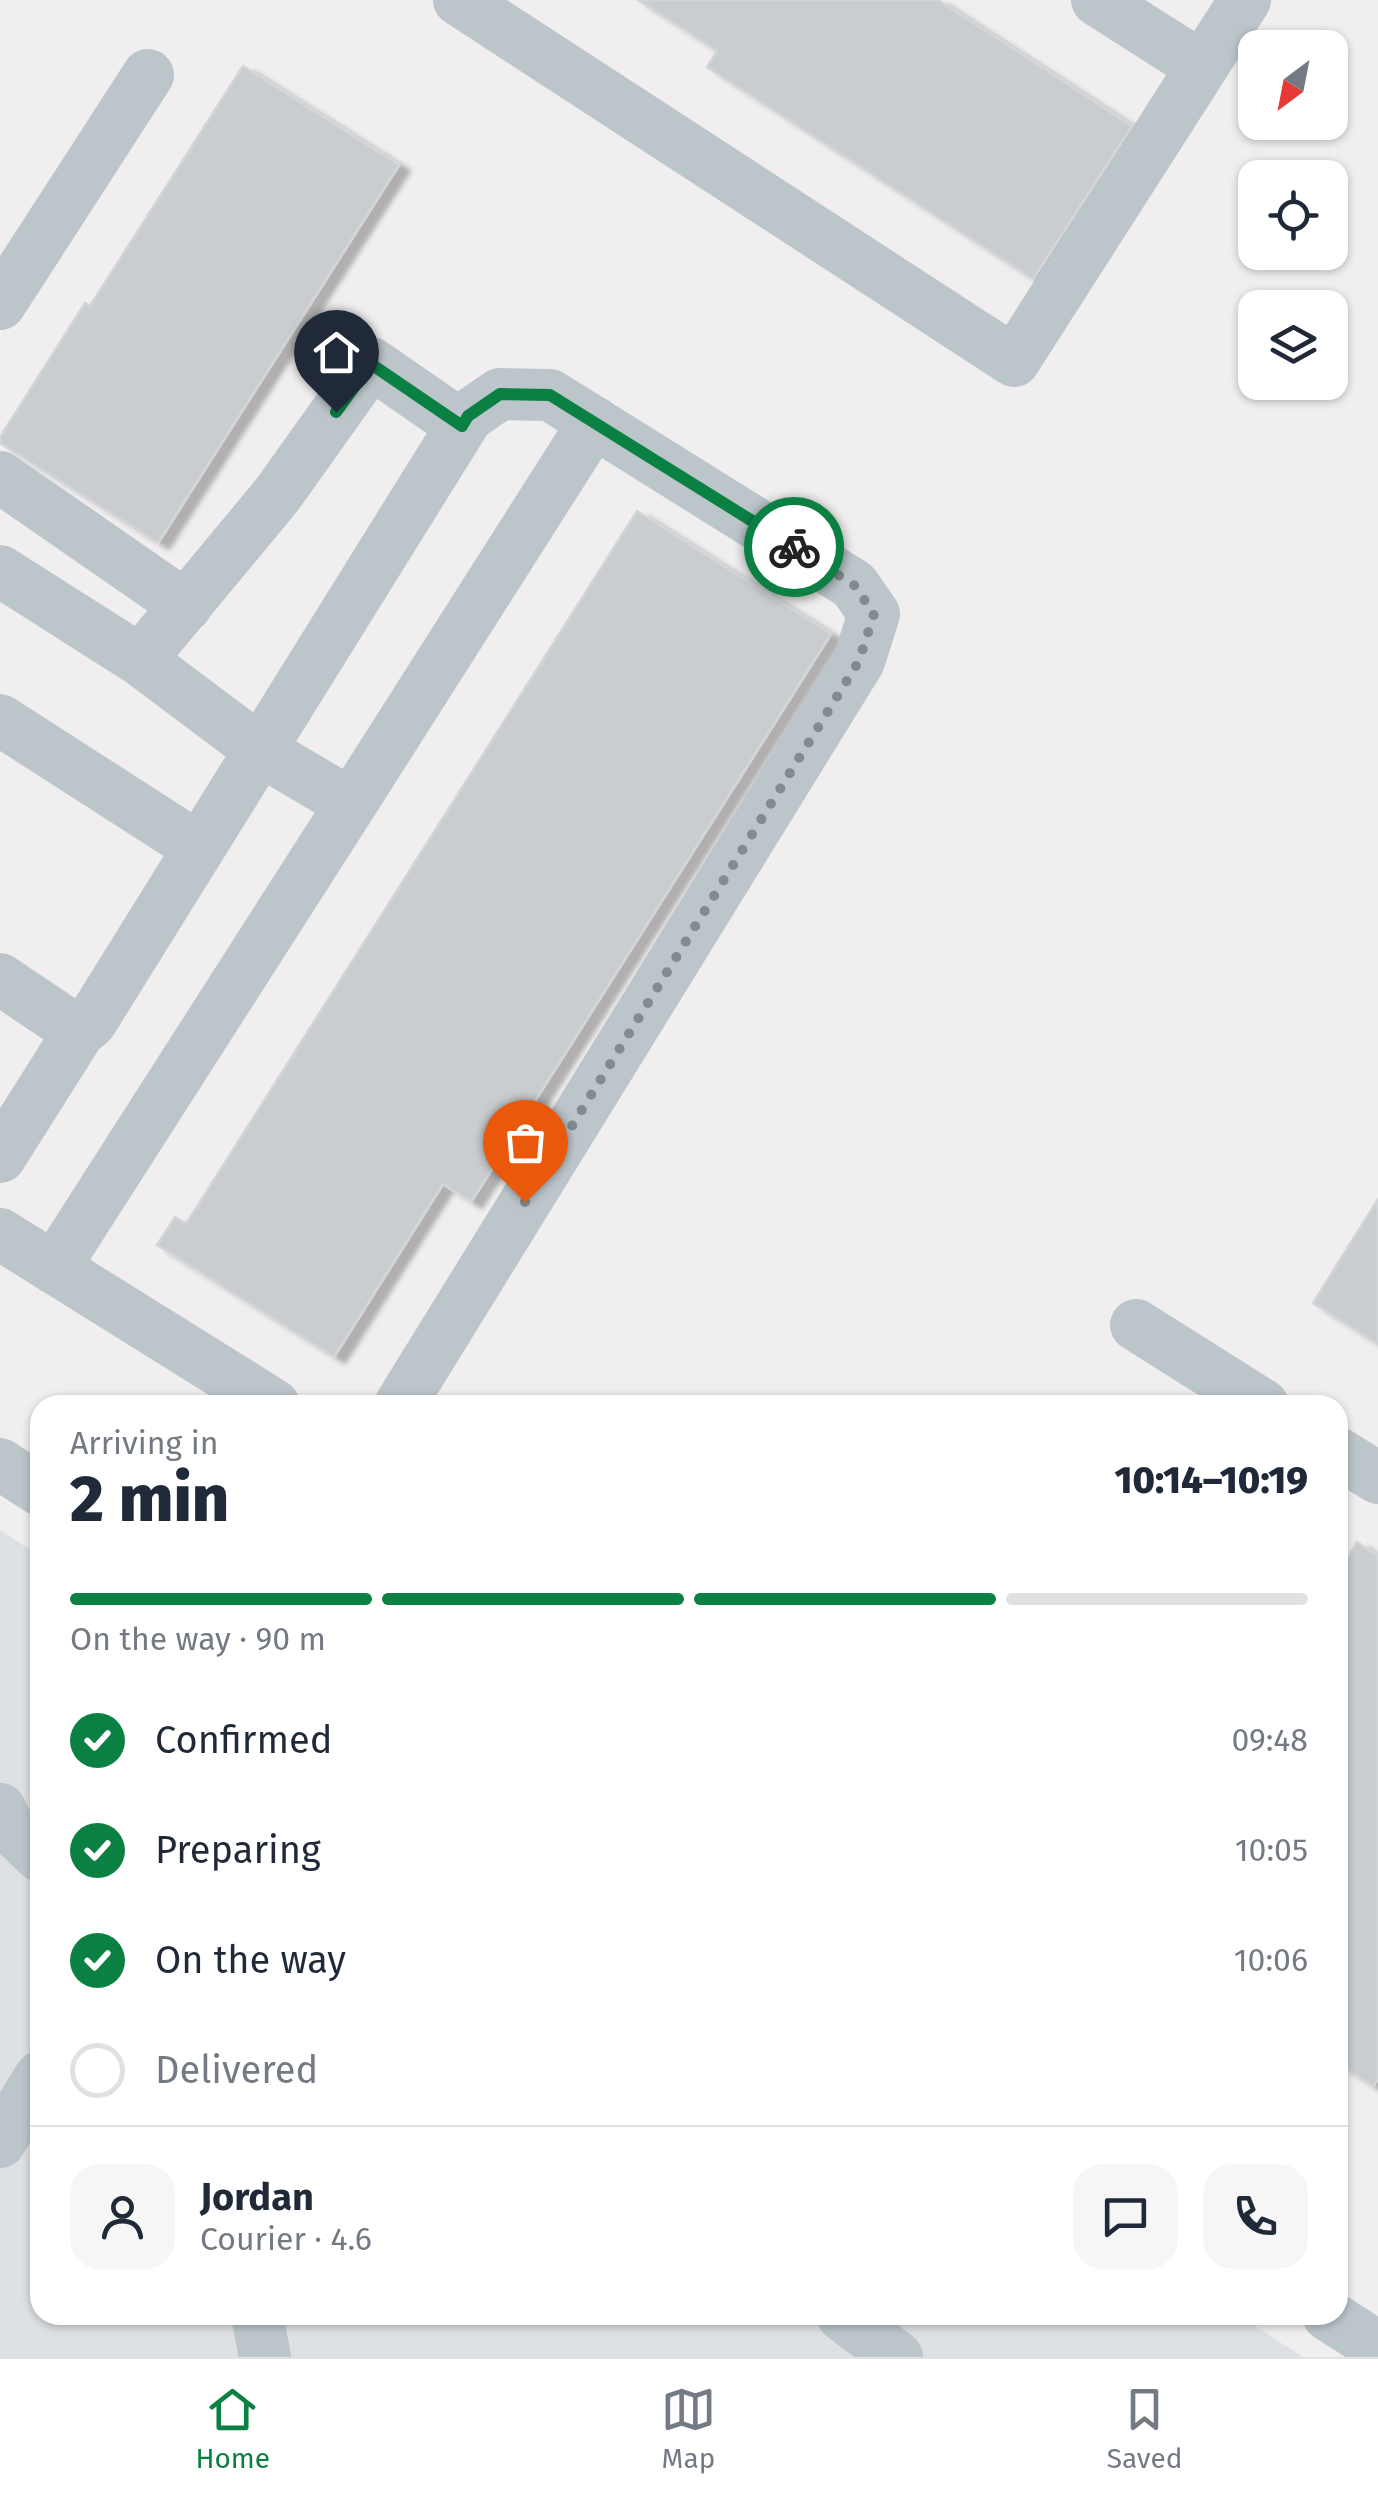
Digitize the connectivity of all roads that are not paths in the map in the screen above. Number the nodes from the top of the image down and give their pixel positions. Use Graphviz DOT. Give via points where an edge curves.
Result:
graph roads {
  1 [pos="459,0"];
  2 [pos="1097,0"];
  3 [pos="1245,0"];
  4 [pos="1202,67"];
  5 [pos="148,75"];
  6 [pos="0,304"];
  7 [pos="594,422"];
  8 [pos="462,426"];
  9 [pos="0,478"];
  10 [pos="0,570"];
  11 [pos="186,606"];
  12 [pos="140,660"];
  13 [pos="0,720"];
  14 [pos="260,750"];
  15 [pos="351,804"];
  16 [pos="199,848"];
  17 [pos="0,979"];
  18 [pos="80,1032"];
  19 [pos="0,1157"];
  20 [pos="0,1234"];
  21 [pos="54,1268"];
  22 [pos="1136,1324"];
  23 [pos="258,1395"];
  24 [pos="406,1395"];
  25 [pos="1247,1395"];
  26 [pos="1348,1458"];
  27 [pos="0,1464"];
  28 [pos="1378,1478"];
  29 [pos="30,1484"];
  30 [pos="0,1810"];
  31 [pos="30,1846"];
  32 [pos="30,2103"];
  33 [pos="16,2139"];
  34 [pos="259,2325"];
  35 [pos="855,2325"];
  36 [pos="1344,2325"];
  37 [pos="1378,2347"];
  38 [pos="264,2357"];
  39 [pos="897,2357"];
  1 -- 4 [label="street" via="1014,360"];
  2 -- 4 [label="street"];
  3 -- 4 [label="street"];
  5 -- 6 [label="street"];
  7 -- 8 [label="street" via="550,395 500,394"];
  7 -- 15 [label="street"];
  7 -- 24 [label="street" via="854,585 874,614 859,661"];
  8 -- 11 [label="street" via="371,364"];
  8 -- 14 [label="street"];
  9 -- 11 [label="street"];
  10 -- 12 [label="street"];
  11 -- 12 [label="street"];
  12 -- 14 [label="street"];
  13 -- 16 [label="street"];
  14 -- 15 [label="street"];
  14 -- 16 [label="street"];
  15 -- 21 [label="street"];
  16 -- 18 [label="street"];
  17 -- 18 [label="street"];
  18 -- 19 [label="street"];
  20 -- 21 [label="street"];
  21 -- 23 [label="street"];
  22 -- 25 [label="street"];
  26 -- 28 [label="street"];
  27 -- 29 [label="street"];
  30 -- 31 [label="street"];
  32 -- 33 [label="street"];
  34 -- 38 [label="street"];
  35 -- 39 [label="street"];
  36 -- 37 [label="street"];
}
